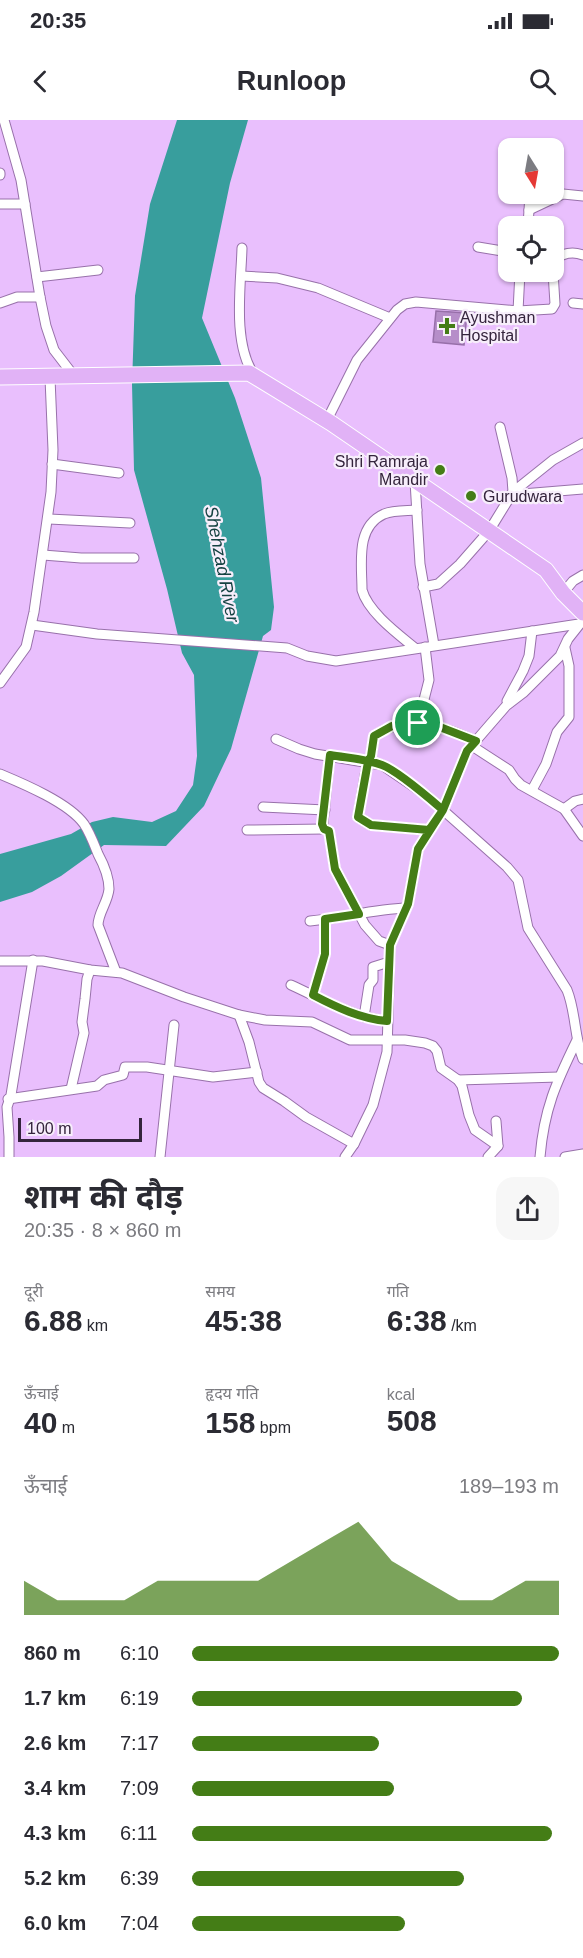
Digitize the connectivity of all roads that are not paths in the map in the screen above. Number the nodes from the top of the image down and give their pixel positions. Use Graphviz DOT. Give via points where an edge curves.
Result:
graph roads {
  1 [pos="4,120"];
  2 [pos="5,138"];
  3 [pos="583,196"];
  4 [pos="0,204"];
  5 [pos="25,204"];
  6 [pos="530,204"];
  7 [pos="530,210"];
  8 [pos="529,216"];
  9 [pos="478,247"];
  10 [pos="242,248"];
  11 [pos="498,250"];
  12 [pos="564,254"];
  13 [pos="583,255"];
  14 [pos="99,270"];
  15 [pos="241,276"];
  16 [pos="37,277"];
  17 [pos="519,282"];
  18 [pos="555,282"];
  19 [pos="40,297"];
  20 [pos="0,303"];
  21 [pos="518,311"];
  22 [pos="390,318"];
  23 [pos="74,376"];
  24 [pos="253,376"];
  25 [pos="0,377"];
  26 [pos="50,378"];
  27 [pos="327,420"];
  28 [pos="500,427"];
  29 [pos="583,443"];
  30 [pos="52,464"];
  31 [pos="119,472"];
  32 [pos="415,482"];
  33 [pos="583,489"];
  34 [pos="511,493"];
  35 [pos="417,510"];
  36 [pos="49,519"];
  37 [pos="129,523"];
  38 [pos="489,531"];
  39 [pos="43,555"];
  40 [pos="134,558"];
  41 [pos="583,574"];
  42 [pos="423,587"];
  43 [pos="563,593"];
  44 [pos="582,619"];
  45 [pos="32,625"];
  46 [pos="532,631"];
  47 [pos="425,647"];
  48 [pos="565,648"];
  49 [pos="0,683"];
  50 [pos="506,706"];
  51 [pos="418,723"];
  52 [pos="276,739"];
  53 [pos="474,743"];
  54 [pos="330,755"];
  55 [pos="368,762"];
  56 [pos="0,774"];
  57 [pos="532,790"];
  58 [pos="583,800"];
  59 [pos="263,807"];
  60 [pos="564,808"];
  61 [pos="284,809"];
  62 [pos="325,810"];
  63 [pos="443,810"];
  64 [pos="284,829"];
  65 [pos="324,829"];
  66 [pos="247,830"];
  67 [pos="429,830"];
  68 [pos="583,836"];
  69 [pos="406,908"];
  70 [pos="359,914"];
  71 [pos="325,919"];
  72 [pos="310,921"];
  73 [pos="390,945"];
  74 [pos="33,960"];
  75 [pos="0,961"];
  76 [pos="389,962"];
  77 [pos="90,970"];
  78 [pos="116,972"];
  79 [pos="291,985"];
  80 [pos="313,995"];
  81 [pos="239,1015"];
  82 [pos="579,1015"];
  83 [pos="364,1017"];
  84 [pos="387,1021"];
  85 [pos="174,1025"];
  86 [pos="387,1040"];
  87 [pos="577,1040"];
  88 [pos="583,1059"];
  89 [pos="169,1071"];
  90 [pos="256,1072"];
  91 [pos="559,1077"];
  92 [pos="458,1080"];
  93 [pos="71,1089"];
  94 [pos="8,1099"];
  95 [pos="496,1121"];
  96 [pos="354,1144"];
  97 [pos="498,1146"];
  98 [pos="583,1154"];
  99 [pos="347,1156"];
  100 [pos="9,1157"];
  101 [pos="160,1157"];
  102 [pos="489,1157"];
  103 [pos="541,1157"];
  104 [pos="545,1157"];
  105 [pos="565,1157"];
  1 -- 2 [label="street"];
  2 -- 5 [label="street" via="21,180"];
  3 -- 7 [label="street" via="563,194"];
  4 -- 5 [label="street"];
  5 -- 16 [label="street"];
  6 -- 7 [label="street"];
  7 -- 8 [label="street"];
  9 -- 11 [label="street"];
  10 -- 15 [label="street"];
  12 -- 13 [label="street"];
  14 -- 16 [label="street"];
  15 -- 22 [label="street" via="277,278 318,288"];
  15 -- 24 [label="street" via="244,355"];
  16 -- 19 [label="street"];
  17 -- 21 [label="street"];
  18 -- 21 [label="street" via="555,307"];
  19 -- 20 [label="street" via="17,297"];
  19 -- 23 [label="street" via="54,350"];
  21 -- 22 [label="street" via="416,302 405,304"];
  22 -- 27 [label="street" via="357,360"];
  23 -- 24 [label="main road"];
  23 -- 26 [label="main road"];
  24 -- 27 [label="main road"];
  25 -- 26 [label="main road"];
  26 -- 30 [label="street"];
  27 -- 32 [label="main road"];
  28 -- 34 [label="street" via="512,478"];
  29 -- 34 [label="street" via="553,460"];
  30 -- 31 [label="street"];
  30 -- 36 [label="street"];
  32 -- 35 [label="street"];
  32 -- 38 [label="main road"];
  33 -- 34 [label="street"];
  34 -- 38 [label="street"];
  35 -- 42 [label="street"];
  35 -- 47 [label="street" via="376,519 362,539 362,590 364,598 395,632"];
  36 -- 37 [label="street"];
  36 -- 39 [label="street"];
  38 -- 42 [label="street" via="443,580"];
  38 -- 43 [label="main road" via="546,570"];
  39 -- 40 [label="street"];
  39 -- 45 [label="street"];
  41 -- 43 [label="street"];
  42 -- 47 [label="street"];
  43 -- 44 [label="main road"];
  44 -- 46 [label="street"];
  44 -- 48 [label="street"];
  45 -- 47 [label="street" via="287,648 336,661"];
  45 -- 49 [label="street" via="26,647"];
  46 -- 47 [label="street"];
  46 -- 50 [label="street" via="524,671"];
  47 -- 51 [label="street" via="429,680"];
  48 -- 50 [label="street" via="545,673"];
  48 -- 57 [label="street" via="569,717 558,732"];
  50 -- 53 [label="street"];
  51 -- 53 [label="street" via="432,724"];
  51 -- 55 [label="street" via="392,726 374,736"];
  52 -- 54 [label="street" via="299,749"];
  53 -- 57 [label="street"];
  53 -- 63 [label="street"];
  54 -- 55 [label="street"];
  54 -- 62 [label="street"];
  55 -- 63 [label="street" via="387,767"];
  55 -- 67 [label="street" via="360,820 377,826"];
  56 -- 78 [label="street" via="70,811 83,824 107,873 109,888 98,925"];
  57 -- 60 [label="street"];
  58 -- 60 [label="street"];
  59 -- 61 [label="street"];
  60 -- 68 [label="street"];
  61 -- 62 [label="street"];
  61 -- 64 [label="street"];
  62 -- 65 [label="street"];
  63 -- 67 [label="street"];
  63 -- 82 [label="street" via="518,880 528,928"];
  64 -- 65 [label="street"];
  64 -- 66 [label="street"];
  65 -- 70 [label="street" via="329,831 335,869"];
  67 -- 69 [label="street" via="418,849"];
  69 -- 70 [label="street"];
  69 -- 73 [label="street"];
  70 -- 71 [label="street"];
  70 -- 73 [label="street" via="373,936"];
  71 -- 72 [label="street"];
  71 -- 80 [label="street" via="325,954"];
  73 -- 76 [label="street"];
  74 -- 75 [label="street"];
  74 -- 77 [label="street"];
  74 -- 94 [label="street"];
  76 -- 83 [label="street" via="373,967"];
  76 -- 84 [label="street"];
  77 -- 78 [label="street"];
  77 -- 93 [label="street" via="82,1022 84,1033"];
  78 -- 81 [label="street"];
  79 -- 80 [label="street"];
  80 -- 83 [label="street"];
  81 -- 86 [label="street" via="312,1022 350,1040"];
  81 -- 90 [label="street"];
  82 -- 87 [label="street"];
  83 -- 84 [label="street"];
  84 -- 86 [label="street"];
  85 -- 89 [label="street"];
  86 -- 92 [label="street" via="434,1046 441,1068"];
  86 -- 96 [label="street" via="373,1105"];
  87 -- 88 [label="street"];
  87 -- 91 [label="street"];
  89 -- 90 [label="street" via="218,1077"];
  89 -- 93 [label="street" via="125,1067 122,1076 97,1086"];
  89 -- 101 [label="street"];
  90 -- 96 [label="street" via="263,1088"];
  91 -- 92 [label="street"];
  91 -- 103 [label="street" via="545,1121"];
  92 -- 97 [label="street" via="475,1130"];
  93 -- 94 [label="street"];
  94 -- 100 [label="street"];
  95 -- 97 [label="street"];
  96 -- 99 [label="street"];
  97 -- 102 [label="street"];
  98 -- 105 [label="street"];
  103 -- 104 [label="street"];
}
